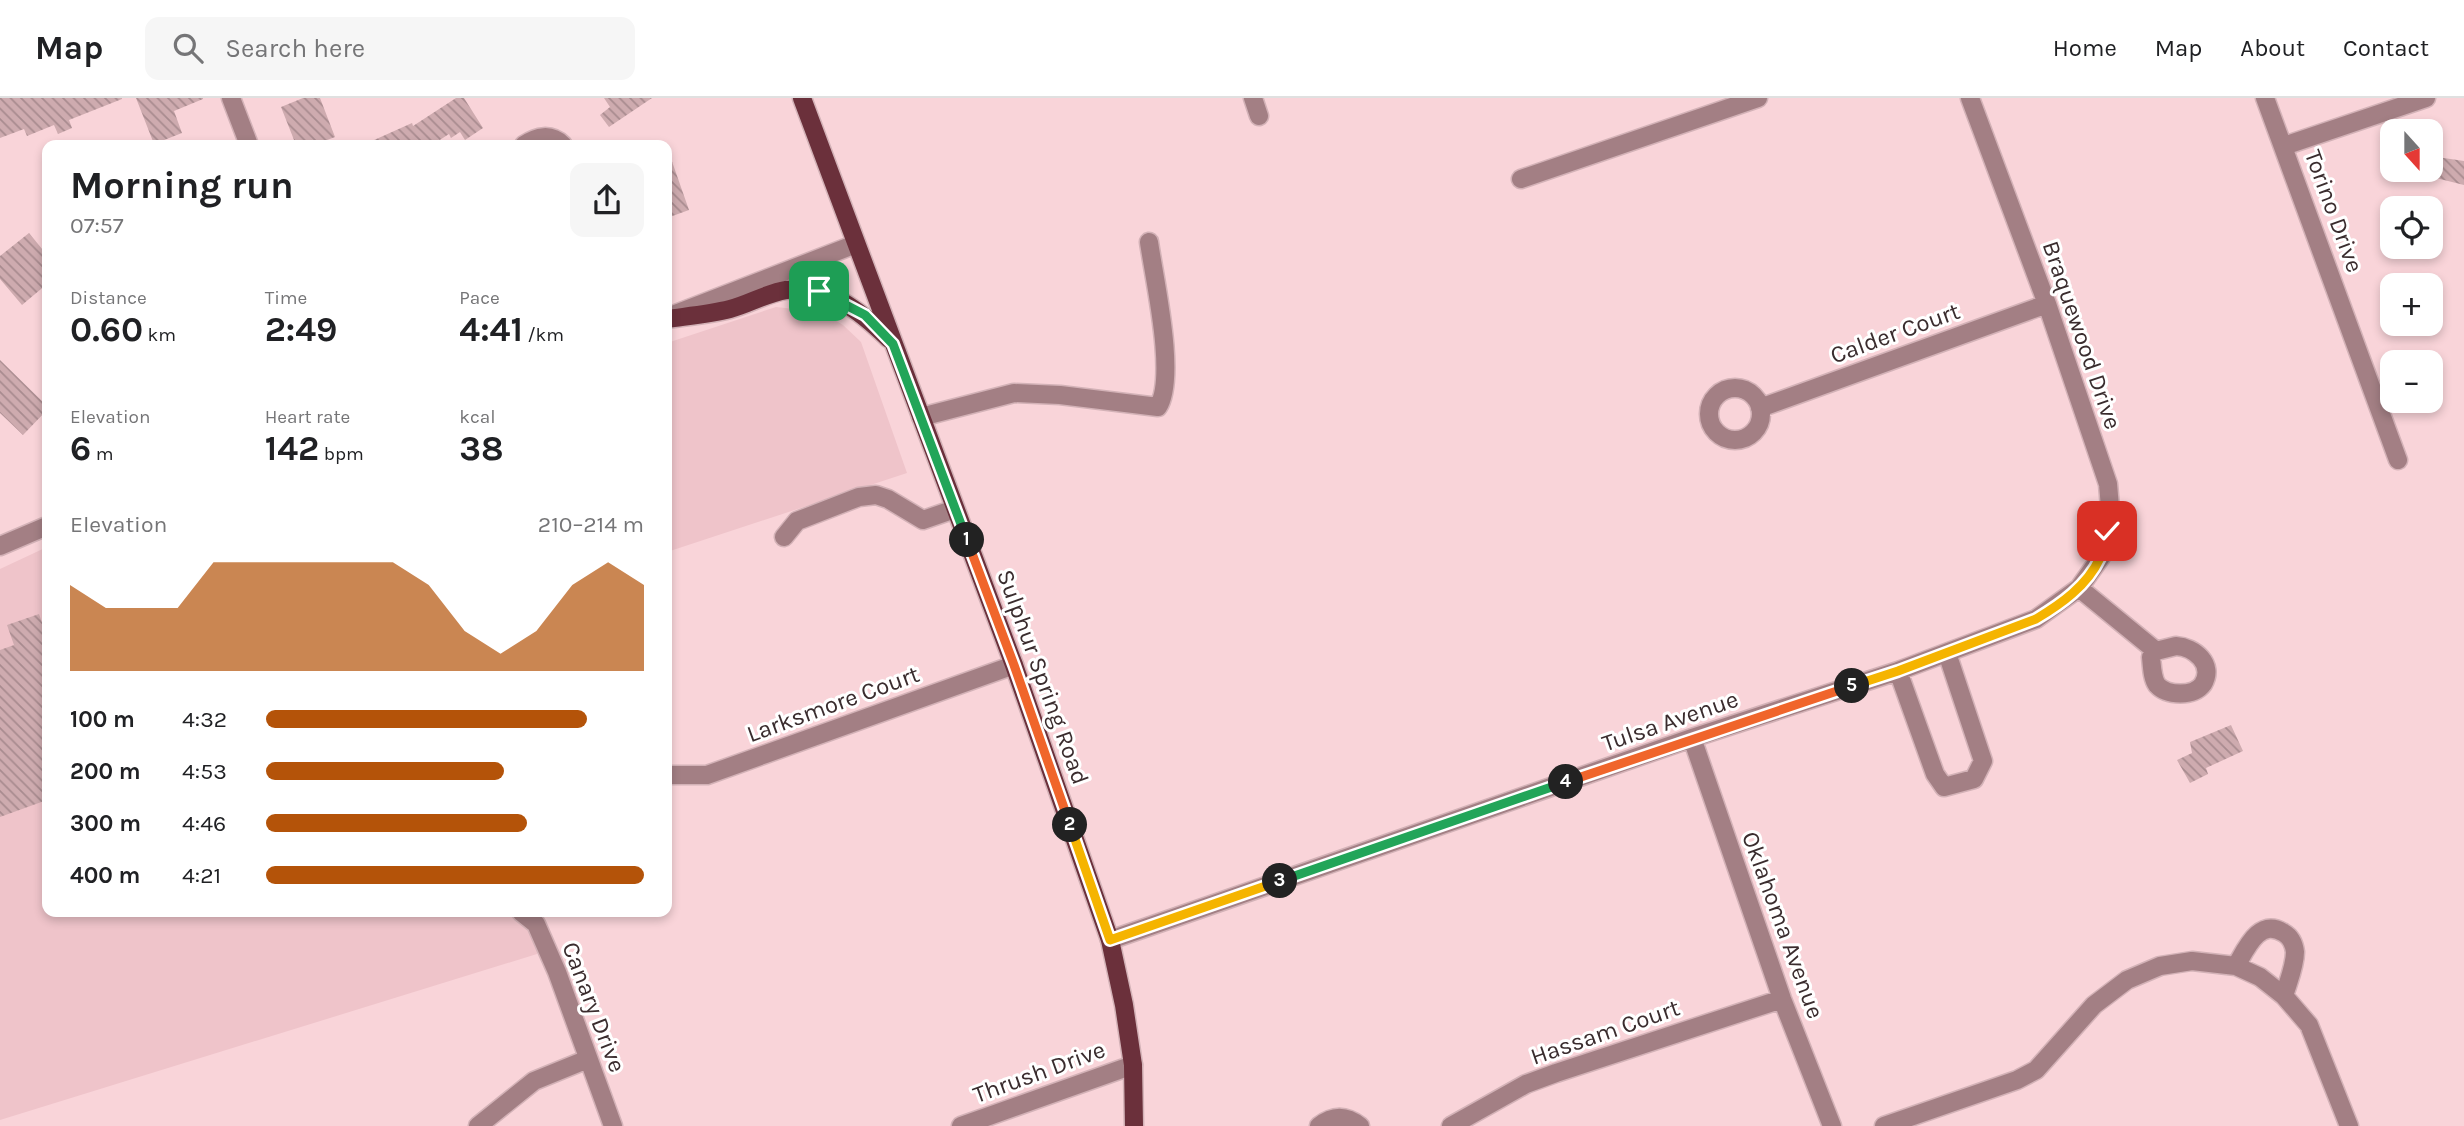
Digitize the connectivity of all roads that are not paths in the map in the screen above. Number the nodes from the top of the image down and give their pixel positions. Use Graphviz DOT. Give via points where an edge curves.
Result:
graph roads {
  1 [pos="231,98"];
  2 [pos="802,98"];
  3 [pos="1253,98"];
  4 [pos="1758,98"];
  5 [pos="1970,98"];
  6 [pos="2265,98"];
  7 [pos="2426,98"];
  8 [pos="1259,116"];
  9 [pos="247,140"];
  10 [pos="534,140"];
  11 [pos="555,140"];
  12 [pos="2284,146"];
  13 [pos="1521,179"];
  14 [pos="1149,242"];
  15 [pos="856,244"];
  16 [pos="2047,304"];
  17 [pos="672,316"];
  18 [pos="672,317"];
  19 [pos="893,344"];
  20 [pos="1760,408"];
  21 [pos="921,416"];
  22 [pos="2398,460"];
  23 [pos="956,509"];
  24 [pos="42,528"];
  25 [pos="784,537"];
  26 [pos="0,546"];
  27 [pos="2079,588"];
  28 [pos="2156,651"];
  29 [pos="1947,653"];
  30 [pos="1014,665"];
  31 [pos="1898,671"];
  32 [pos="1692,738"];
  33 [pos="672,775"];
  34 [pos="527,917"];
  35 [pos="1110,940"];
  36 [pos="2236,966"];
  37 [pos="2284,996"];
  38 [pos="1782,999"];
  39 [pos="588,1059"];
  40 [pos="1133,1065"];
  41 [pos="478,1126"];
  42 [pos="613,1126"];
  43 [pos="961,1126"];
  44 [pos="1134,1126"];
  45 [pos="1319,1126"];
  46 [pos="1360,1126"];
  47 [pos="1451,1126"];
  48 [pos="1832,1126"];
  49 [pos="1884,1126"];
  50 [pos="2348,1126"];
  1 -- 9 [label="street"];
  2 -- 15 [label="main road, Sulphur Spring Road"];
  3 -- 8 [label="street"];
  4 -- 13 [label="street"];
  5 -- 16 [label="street, Braquewood Drive"];
  6 -- 12 [label="street, Torino Drive"];
  7 -- 12 [label="street"];
  10 -- 11 [label="street" via="542,136"];
  12 -- 22 [label="street, Torino Drive"];
  14 -- 21 [label="street" via="1167,361 1158,407 1014,393"];
  15 -- 17 [label="street"];
  15 -- 19 [label="main road, Sulphur Spring Road"];
  16 -- 20 [label="street, Calder Court"];
  16 -- 27 [label="street, Braquewood Drive" via="2108,484 2110,507 2101,557"];
  18 -- 19 [label="main road" via="729,309 785,290 807,290 865,315"];
  19 -- 21 [label="main road, Sulphur Spring Road"];
  21 -- 23 [label="main road, Sulphur Spring Road"];
  23 -- 25 [label="street" via="923,520 888,499 859,497 797,521"];
  23 -- 30 [label="main road, Sulphur Spring Road"];
  24 -- 26 [label="street"];
  27 -- 28 [label="street"];
  27 -- 29 [label="street, Tulsa Avenue" via="2036,619"];
  29 -- 31 [label="street, Tulsa Avenue"];
  29 -- 31 [label="street" via="1983,761 1975,779 1944,787 1935,774"];
  30 -- 33 [label="street, Larksmore Court" via="707,775"];
  30 -- 35 [label="main road, Sulphur Spring Road"];
  31 -- 32 [label="street, Tulsa Avenue"];
  32 -- 35 [label="street, Tulsa Avenue"];
  32 -- 38 [label="street, Oklahoma Avenue"];
  34 -- 39 [label="street, Canary Drive" via="536,924 557,972"];
  35 -- 40 [label="main road, Sulphur Spring Road"];
  36 -- 37 [label="street"];
  36 -- 37 [label="street" via="2256,934 2268,929 2284,933 2294,945 2295,955"];
  36 -- 49 [label="street" via="2192,961 2160,966 2127,981 2094,1005 2036,1070"];
  37 -- 50 [label="street" via="2309,1025"];
  38 -- 47 [label="street, Hassam Court" via="1526,1084"];
  38 -- 48 [label="street, Oklahoma Avenue"];
  39 -- 41 [label="street" via="534,1081"];
  39 -- 42 [label="street, Canary Drive"];
  40 -- 43 [label="street, Thrush Drive"];
  40 -- 44 [label="main road, Sulphur Spring Road"];
  45 -- 46 [label="street" via="1343,1117"];
}
